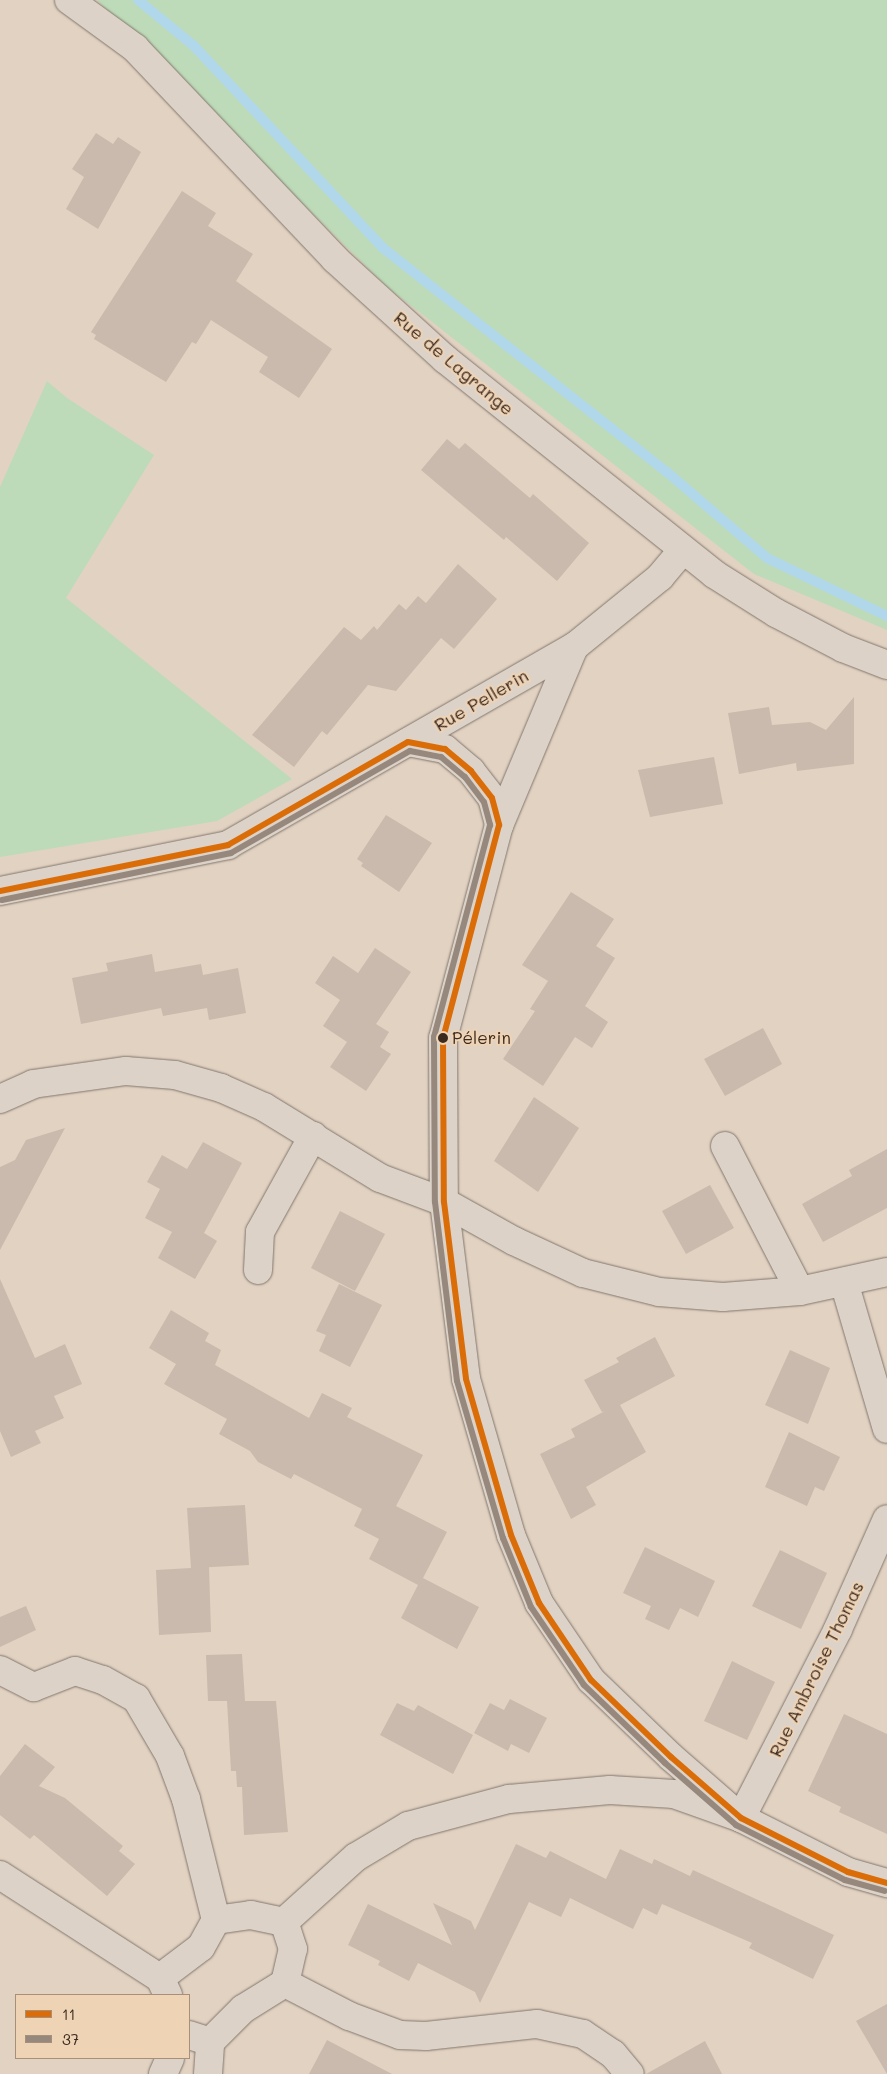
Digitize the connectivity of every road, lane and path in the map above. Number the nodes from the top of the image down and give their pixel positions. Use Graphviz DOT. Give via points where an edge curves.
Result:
graph roads {
  1 [pos="69,0"];
  2 [pos="682,550"];
  3 [pos="574,647"];
  4 [pos="887,665"];
  5 [pos="408,742"];
  6 [pos="499,825"];
  7 [pos="0,891"];
  8 [pos="0,1099"];
  9 [pos="313,1136"];
  10 [pos="725,1146"];
  11 [pos="444,1202"];
  12 [pos="258,1270"];
  13 [pos="887,1272"];
  14 [pos="844,1282"];
  15 [pos="800,1291"];
  16 [pos="887,1429"];
  17 [pos="887,1519"];
  18 [pos="0,1670"];
  19 [pos="741,1818"];
  20 [pos="0,1876"];
  21 [pos="887,1883"];
  22 [pos="216,1920"];
  23 [pos="284,1922"];
  24 [pos="285,1983"];
  25 [pos="164,1987"];
  26 [pos="199,2039"];
  27 [pos="170,2059"];
  28 [pos="163,2074"];
  29 [pos="208,2074"];
  30 [pos="630,2074"];
  1 -- 2 [label="street, Rue de Lagrange" via="135,48 335,259 445,359"];
  2 -- 3 [label="street, Rue Pellerin" via="660,577"];
  2 -- 4 [label="street, Rue de Lagrange" via="776,614 843,648"];
  3 -- 5 [label="street, Rue Pellerin"];
  3 -- 6 [label="street"];
  5 -- 6 [label="street" via="445,749 472,771 492,798"];
  5 -- 7 [label="street, Rue Pellerin" via="228,845"];
  6 -- 11 [label="street" via="443,1038"];
  8 -- 9 [label="street" via="32,1084 126,1071 175,1075 222,1088 264,1107"];
  9 -- 11 [label="street" via="380,1178"];
  9 -- 12 [label="street" via="260,1232"];
  10 -- 15 [label="street"];
  11 -- 15 [label="street" via="574,1269 659,1292 723,1297"];
  11 -- 19 [label="street" via="466,1379 511,1535 539,1603 591,1680 671,1757"];
  13 -- 14 [label="street"];
  14 -- 15 [label="street"];
  14 -- 16 [label="street"];
  17 -- 19 [label="street, Rue Ambroise Thomas" via="838,1629"];
  18 -- 22 [label="street" via="34,1687 75,1671 103,1680 136,1698 170,1756 186,1799"];
  19 -- 21 [label="street" via="848,1872"];
  19 -- 23 [label="street" via="674,1794 610,1790 509,1799 408,1826 356,1857"];
  20 -- 25 [label="street"];
  22 -- 23 [label="street" via="251,1915"];
  22 -- 25 [label="street" via="200,1947"];
  23 -- 24 [label="street" via="293,1949"];
  24 -- 26 [label="street"];
  24 -- 30 [label="street" via="349,2016 400,2035 426,2036 537,2024 583,2034 613,2054"];
  26 -- 29 [label="street"];
  27 -- 28 [label="street"];
}
